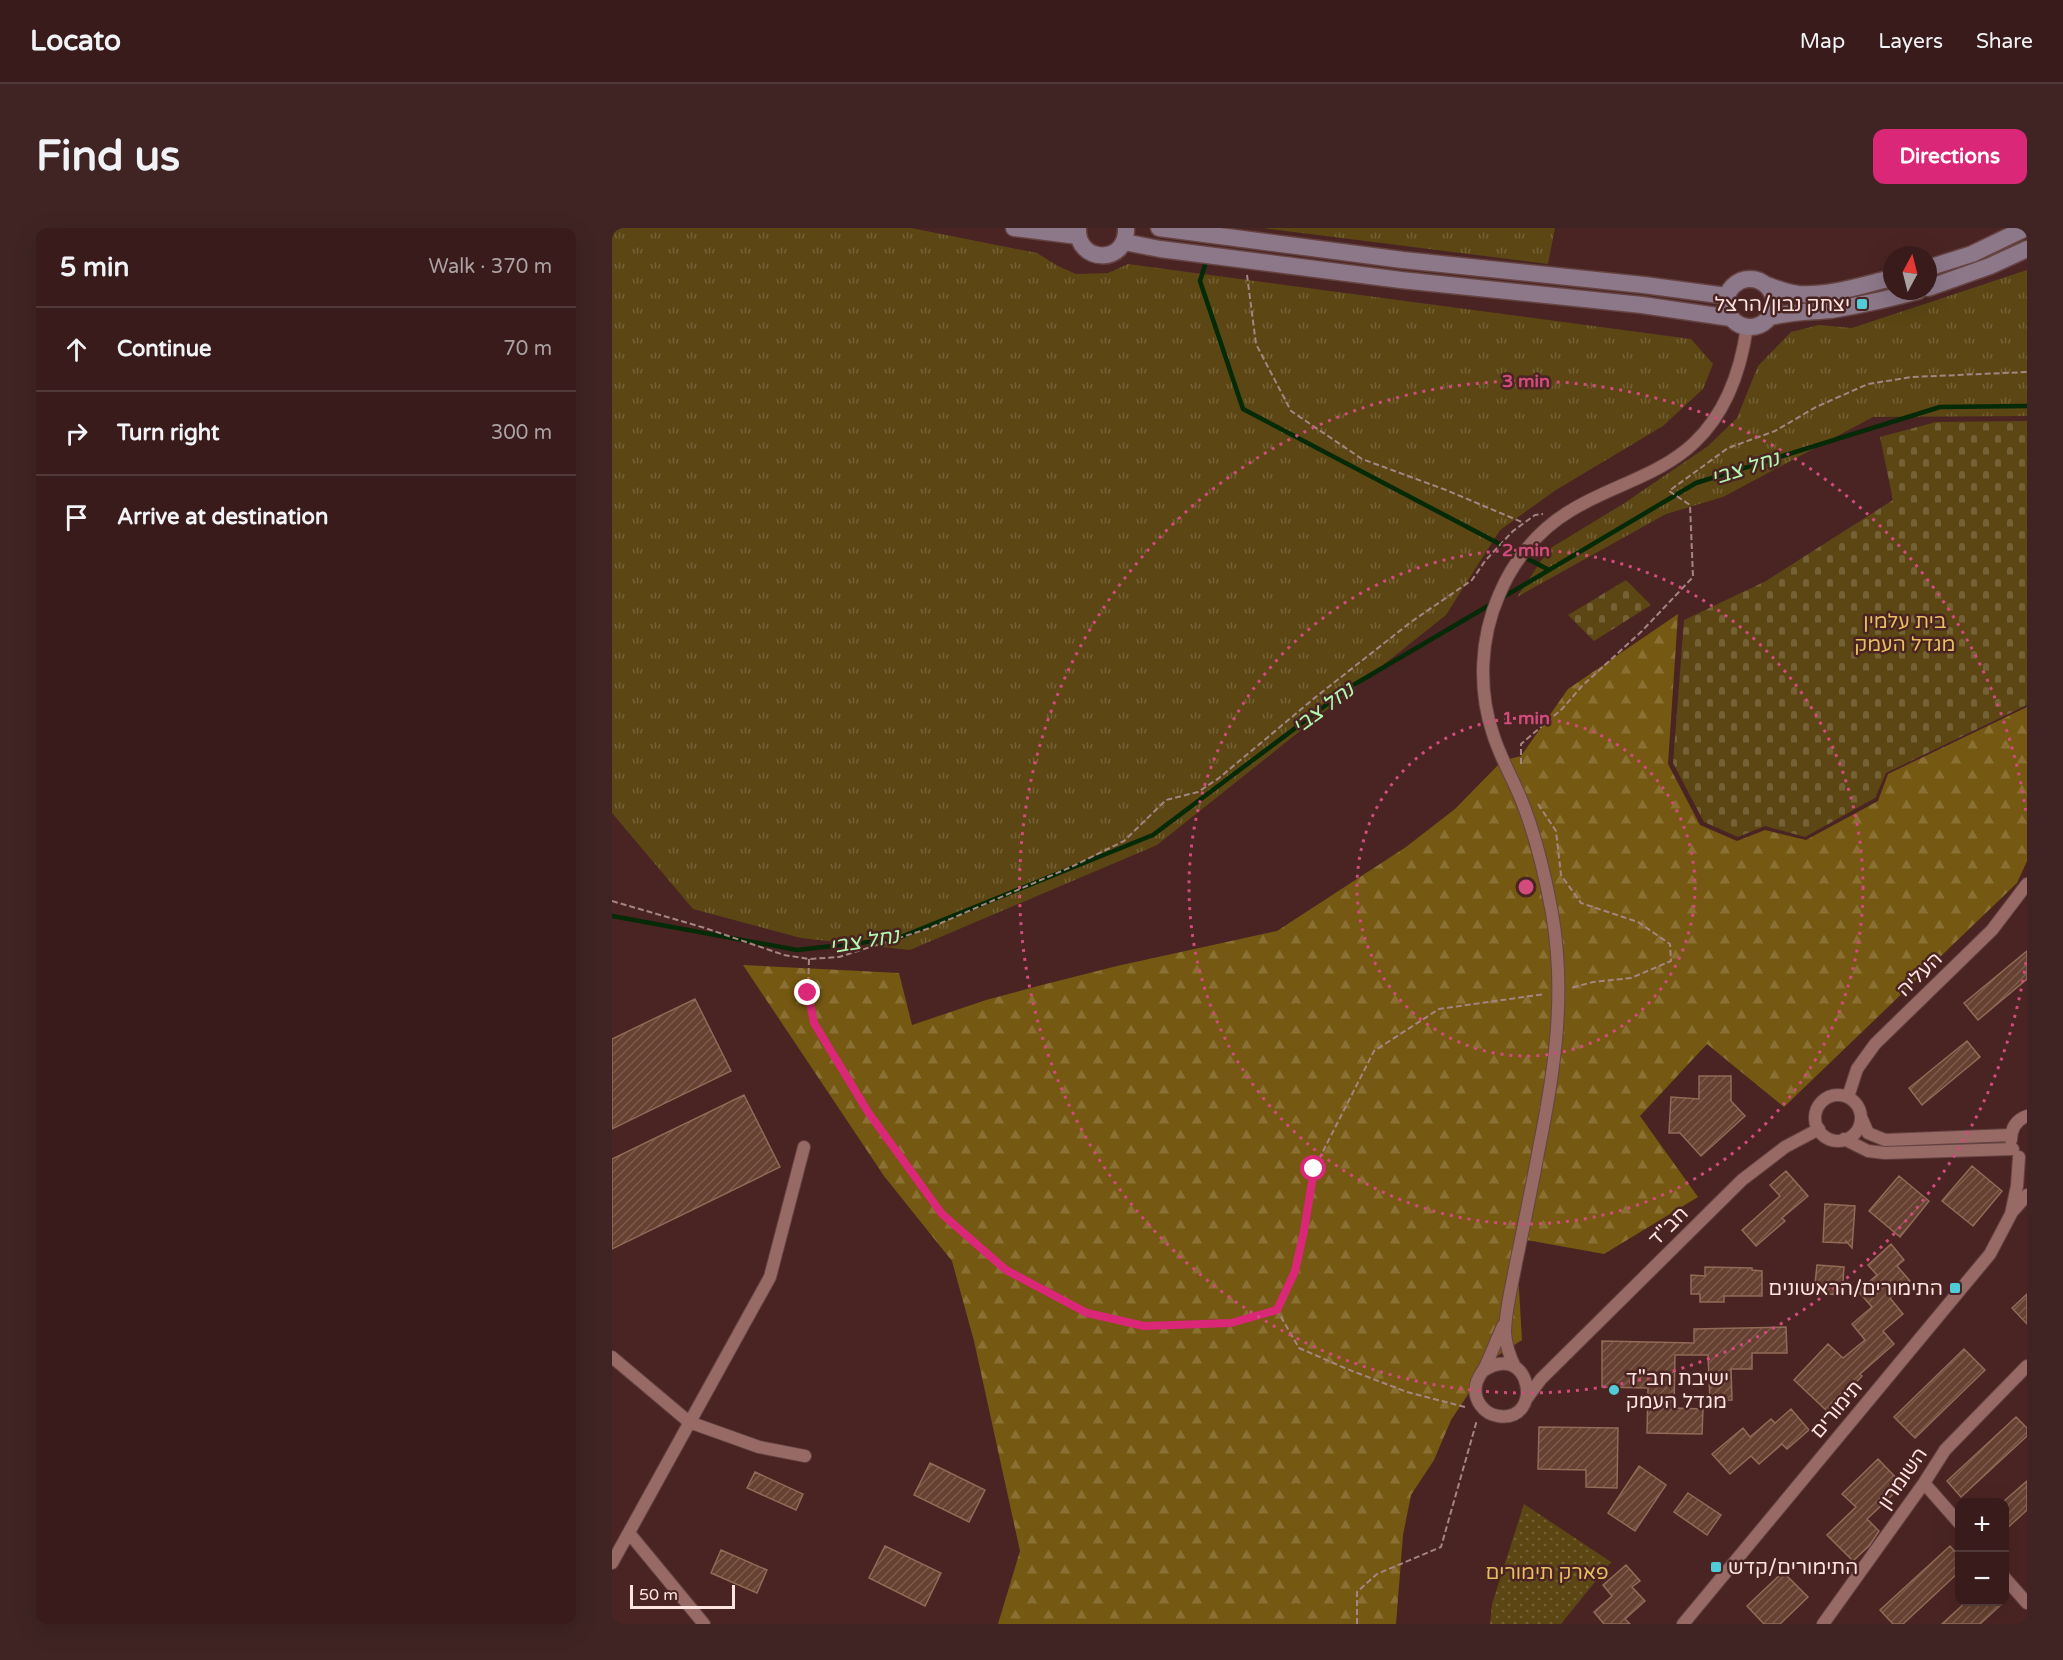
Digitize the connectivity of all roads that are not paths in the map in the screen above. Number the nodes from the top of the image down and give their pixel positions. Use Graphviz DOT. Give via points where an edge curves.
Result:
graph roads {
  1 [pos="1014,228"];
  2 [pos="1159,228"];
  3 [pos="2026,228"];
  4 [pos="1078,232"];
  5 [pos="1125,235"];
  6 [pos="2027,249"];
  7 [pos="1937,265"];
  8 [pos="1883,281"];
  9 [pos="1767,285"];
  10 [pos="1937,285"];
  11 [pos="1727,296"];
  12 [pos="1883,299"];
  13 [pos="1770,317"];
  14 [pos="1731,318"];
  15 [pos="1747,327"];
  16 [pos="2027,884"];
  17 [pos="1848,1097"];
  18 [pos="2027,1104"];
  19 [pos="2025,1116"];
  20 [pos="1861,1117"];
  21 [pos="1819,1129"];
  22 [pos="2011,1135"];
  23 [pos="1844,1139"];
  24 [pos="804,1147"];
  25 [pos="2020,1156"];
  26 [pos="2027,1195"];
  27 [pos="2011,1214"];
  28 [pos="1507,1316"];
  29 [pos="612,1357"];
  30 [pos="1556,1365"];
  31 [pos="1517,1369"];
  32 [pos="2026,1369"];
  33 [pos="1483,1371"];
  34 [pos="1527,1398"];
  35 [pos="689,1422"];
  36 [pos="805,1456"];
  37 [pos="1924,1483"];
  38 [pos="1955,1519"];
  39 [pos="628,1533"];
  40 [pos="612,1563"];
  41 [pos="2009,1583"];
  42 [pos="2027,1603"];
  43 [pos="704,1624"];
  44 [pos="1683,1624"];
  45 [pos="1823,1624"];
  1 -- 4 [label="street"];
  2 -- 11 [label="street"];
  3 -- 7 [label="street" via="1972,254"];
  4 -- 5 [label="street" via="1086,249 1099,256 1114,253"];
  5 -- 14 [label="street" via="1160,249"];
  6 -- 10 [label="street"];
  8 -- 9 [label="street" via="1798,294"];
  9 -- 11 [label="street" via="1745,279 1735,284"];
  9 -- 13 [label="street" via="1775,306"];
  11 -- 14 [label="street" via="1726,308"];
  12 -- 13 [label="street"];
  13 -- 15 [label="street" via="1759,326"];
  14 -- 15 [label="street"];
  15 -- 28 [label="street" via="1730,389 1702,435 1662,466 1567,513 1536,538 1507,577 1487,630 1484,661 1489,723 1521,799 1542,867 1556,937 1559,992 1556,1050 1546,1114"];
  16 -- 17 [label="street, העליה" via="1992,930 1875,1044 1857,1069"];
  17 -- 20 [label="street" via="1857,1105"];
  17 -- 21 [label="street" via="1824,1099 1818,1106"];
  18 -- 19 [label="street"];
  19 -- 22 [label="street" via="2015,1124"];
  20 -- 22 [label="street" via="1868,1133 1885,1140"];
  20 -- 23 [label="street" via="1858,1129"];
  21 -- 23 [label="street" via="1827,1137"];
  21 -- 30 [label="street, חב\"ד" via="1785,1147 1742,1179"];
  22 -- 25 [label="street, תימורים"];
  23 -- 25 [label="street" via="1868,1151 1885,1153"];
  24 -- 35 [label="street" via="770,1277"];
  25 -- 27 [label="street, תימורים"];
  26 -- 27 [label="street, תימורים"];
  27 -- 44 [label="street, תימורים" via="1990,1254"];
  28 -- 31 [label="street" via="1506,1340"];
  28 -- 33 [label="street"];
  29 -- 35 [label="street"];
  30 -- 31 [label="street" via="1532,1371"];
  30 -- 34 [label="street, חב\"ד"];
  31 -- 33 [label="street" via="1499,1363"];
  31 -- 34 [label="street" via="1527,1380"];
  32 -- 37 [label="street, השומרון" via="1945,1450"];
  33 -- 34 [label="street" via="1475,1386 1476,1395 1491,1414 1509,1416"];
  35 -- 36 [label="street" via="759,1447"];
  35 -- 39 [label="street"];
  37 -- 38 [label="street"];
  37 -- 45 [label="street, השומרון"];
  39 -- 40 [label="street"];
  39 -- 43 [label="street"];
  41 -- 42 [label="street"];
}
